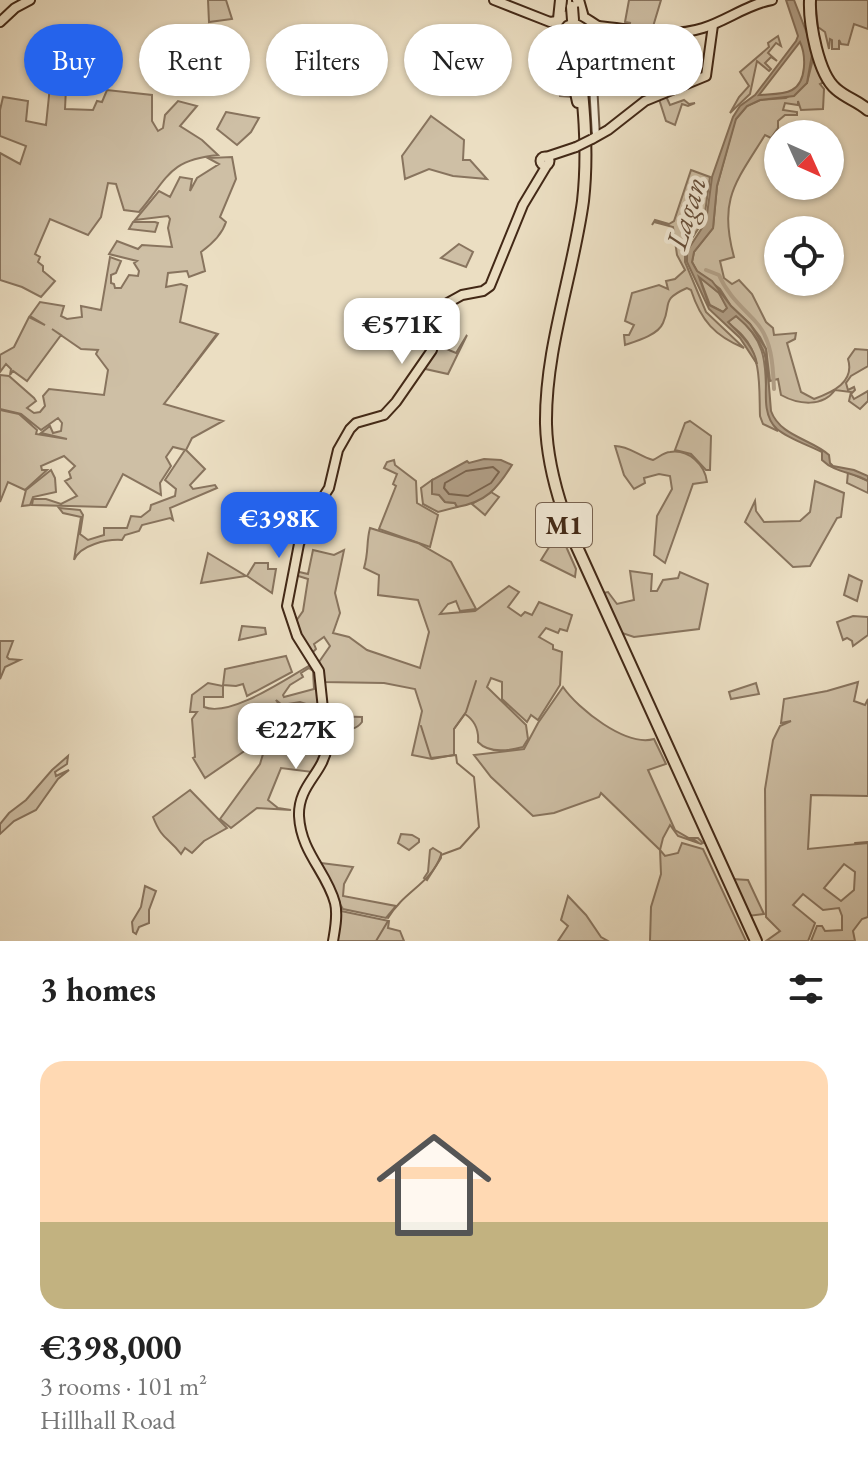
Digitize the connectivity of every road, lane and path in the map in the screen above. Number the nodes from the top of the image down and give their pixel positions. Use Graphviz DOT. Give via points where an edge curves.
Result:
graph roads {
  1 [pos="30,0"];
  2 [pos="494,0"];
  3 [pos="767,1"];
  4 [pos="811,2"];
  5 [pos="569,3"];
  6 [pos="0,22"];
  7 [pos="563,24"];
  8 [pos="575,24"];
  9 [pos="713,25"];
  10 [pos="703,27"];
  11 [pos="582,96"];
  12 [pos="587,96"];
  13 [pos="836,102"];
  14 [pos="864,103"];
  15 [pos="584,116"];
  16 [pos="594,138"];
  17 [pos="639,684"];
  18 [pos="650,717"];
  19 [pos="679,762"];
  20 [pos="677,785"];
  21 [pos="705,818"];
  22 [pos="700,838"];
  23 [pos="742,911"];
  24 [pos="333,941"];
  25 [pos="753,941"];
  1 -- 6 [label="main road"];
  2 -- 7 [label="main road"];
  3 -- 9 [label="main road"];
  4 -- 14 [label="highway" via="827,72"];
  5 -- 8 [label="highway, M1, bridge"];
  9 -- 10 [label="main road"];
  9 -- 16 [label="main road" via="707,75 645,101"];
  11 -- 15 [label="highway, M1"];
  12 -- 16 [label="street"];
  13 -- 14 [label="highway" via="841,97"];
  15 -- 17 [label="highway, M1" via="583,200 549,377 547,437 566,522"];
  15 -- 18 [label="highway, M1" via="578,210 546,380 546,456 566,531"];
  16 -- 24 [label="main road, bridge" via="547,162 490,286 444,305 434,345 395,403 384,415 356,423 346,434 329,488 296,552 287,609 319,671 327,747 302,792 300,821 310,856 335,904"];
  17 -- 19 [label="highway"];
  17 -- 23 [label="highway, M1"];
  18 -- 20 [label="highway"];
  18 -- 25 [label="highway, M1"];
  21 -- 23 [label="highway"];
  22 -- 25 [label="highway"];
  23 -- 25 [label="highway, M1"];
}
